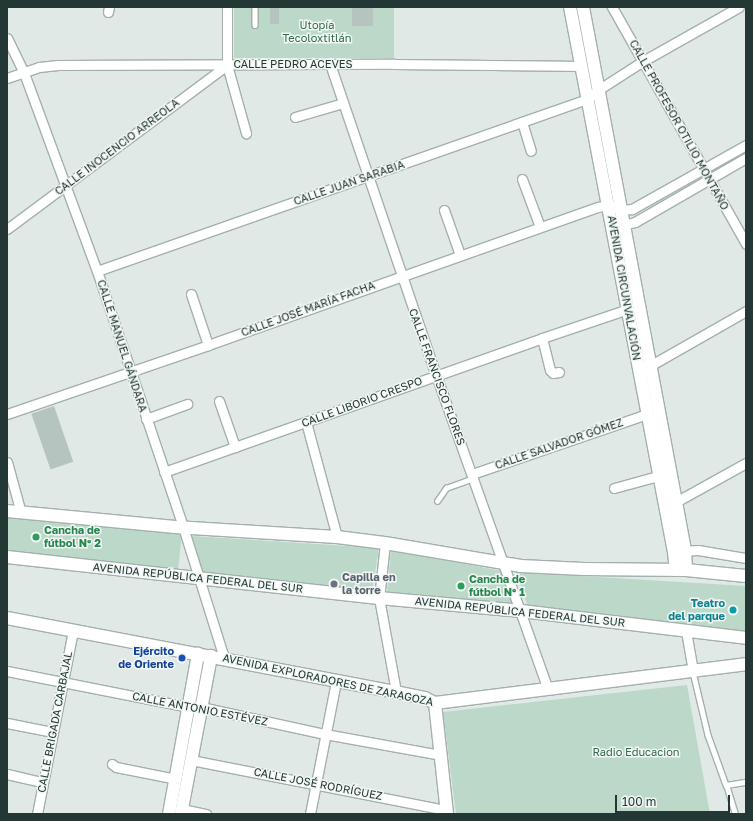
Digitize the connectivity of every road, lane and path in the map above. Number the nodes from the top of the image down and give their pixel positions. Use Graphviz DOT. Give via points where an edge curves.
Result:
graph roads {
  1 [pos="227,7"];
  2 [pos="255,7"];
  3 [pos="570,7"];
  4 [pos="583,7"];
  5 [pos="612,7"];
  6 [pos="739,7"];
  7 [pos="255,25"];
  8 [pos="7,38"];
  9 [pos="643,61"];
  10 [pos="330,64"];
  11 [pos="227,65"];
  12 [pos="580,66"];
  13 [pos="24,73"];
  14 [pos="7,78"];
  15 [pos="598,90"];
  16 [pos="587,99"];
  17 [pos="343,103"];
  18 [pos="295,117"];
  19 [pos="522,122"];
  20 [pos="246,132"];
  21 [pos="746,145"];
  22 [pos="531,151"];
  23 [pos="746,158"];
  24 [pos="703,169"];
  25 [pos="368,177"];
  26 [pos="522,179"];
  27 [pos="709,179"];
  28 [pos="67,185"];
  29 [pos="609,205"];
  30 [pos="444,210"];
  31 [pos="622,216"];
  32 [pos="611,219"];
  33 [pos="540,227"];
  34 [pos="7,229"];
  35 [pos="746,244"];
  36 [pos="460,255"];
  37 [pos="97,271"];
  38 [pos="402,276"];
  39 [pos="191,294"];
  40 [pos="628,309"];
  41 [pos="746,311"];
  42 [pos="542,338"];
  43 [pos="208,345"];
  44 [pos="650,365"];
  45 [pos="130,371"];
  46 [pos="639,371"];
  47 [pos="559,372"];
  48 [pos="436,376"];
  49 [pos="219,401"];
  50 [pos="187,404"];
  51 [pos="7,414"];
  52 [pos="647,414"];
  53 [pos="146,419"];
  54 [pos="306,422"];
  55 [pos="658,439"];
  56 [pos="236,447"];
  57 [pos="7,462"];
  58 [pos="746,463"];
  59 [pos="164,472"];
  60 [pos="473,476"];
  61 [pos="658,476"];
  62 [pos="614,488"];
  63 [pos="437,501"];
  64 [pos="676,502"];
  65 [pos="664,508"];
  66 [pos="7,511"];
  67 [pos="21,513"];
  68 [pos="183,527"];
  69 [pos="337,538"];
  70 [pos="385,543"];
  71 [pos="680,551"];
  72 [pos="7,557"];
  73 [pos="746,558"];
  74 [pos="503,564"];
  75 [pos="681,570"];
  76 [pos="746,576"];
  77 [pos="198,578"];
  78 [pos="379,598"];
  79 [pos="521,611"];
  80 [pos="7,618"];
  81 [pos="73,631"];
  82 [pos="686,631"];
  83 [pos="746,638"];
  84 [pos="198,654"];
  85 [pos="211,656"];
  86 [pos="224,658"];
  87 [pos="746,664"];
  88 [pos="7,671"];
  89 [pos="693,671"];
  90 [pos="336,681"];
  91 [pos="63,683"];
  92 [pos="548,689"];
  93 [pos="396,692"];
  94 [pos="435,703"];
  95 [pos="195,707"];
  96 [pos="7,723"];
  97 [pos="53,732"];
  98 [pos="325,734"];
  99 [pos="440,755"];
  100 [pos="191,760"];
  101 [pos="112,764"];
  102 [pos="7,774"];
  103 [pos="176,779"];
  104 [pos="43,782"];
  105 [pos="746,782"];
  106 [pos="316,784"];
  107 [pos="726,785"];
  108 [pos="182,812"];
  109 [pos="446,812"];
  110 [pos="38,814"];
  111 [pos="169,814"];
  112 [pos="206,814"];
  113 [pos="310,814"];
  114 [pos="735,814"];
  1 -- 11 [label="street"];
  2 -- 7 [label="lane"];
  3 -- 12 [label="street, AVENIDA CIRCUNVALACIÓN"];
  4 -- 15 [label="street, AVENIDA CIRCUNVALACIÓN"];
  5 -- 9 [label="street, CALLE PROFESOR OTILIO MONTAÑO"];
  6 -- 9 [label="street, CALLE JUAN SARABIA"];
  8 -- 13 [label="street, CALLE MANUEL GÁNDARA"];
  9 -- 15 [label="street, CALLE JUAN SARABIA"];
  9 -- 24 [label="street, CALLE PROFESOR OTILIO MONTAÑO"];
  10 -- 11 [label="street, CALLE PEDRO ACEVES"];
  10 -- 12 [label="street, CALLE PEDRO ACEVES"];
  10 -- 17 [label="street, CALLE FRANCISCO FLORES"];
  11 -- 13 [label="street, CALLE PEDRO ACEVES" via="58,65 39,67"];
  11 -- 20 [label="street"];
  11 -- 28 [label="street, CALLE INOCENCIO ARREOLA"];
  12 -- 16 [label="street, AVENIDA CIRCUNVALACIÓN"];
  13 -- 14 [label="street, CALLE PEDRO ACEVES"];
  13 -- 28 [label="street, CALLE MANUEL GÁNDARA"];
  15 -- 16 [label="street, CALLE JUAN SARABIA"];
  15 -- 31 [label="street, AVENIDA CIRCUNVALACIÓN"];
  16 -- 19 [label="street, CALLE JUAN SARABIA"];
  16 -- 29 [label="street, AVENIDA CIRCUNVALACIÓN"];
  17 -- 18 [label="street"];
  17 -- 25 [label="street, CALLE FRANCISCO FLORES"];
  19 -- 22 [label="street"];
  19 -- 25 [label="street, CALLE JUAN SARABIA"];
  21 -- 24 [label="street"];
  23 -- 27 [label="street"];
  24 -- 27 [label="street, CALLE PROFESOR OTILIO MONTAÑO"];
  24 -- 31 [label="street"];
  25 -- 37 [label="street, CALLE JUAN SARABIA"];
  25 -- 38 [label="street, CALLE FRANCISCO FLORES"];
  26 -- 33 [label="street"];
  27 -- 31 [label="street" via="635,222"];
  27 -- 35 [label="street, CALLE PROFESOR OTILIO MONTAÑO"];
  28 -- 34 [label="street, CALLE INOCENCIO ARREOLA"];
  28 -- 37 [label="street, CALLE MANUEL GÁNDARA"];
  29 -- 31 [label="street"];
  29 -- 32 [label="street, AVENIDA CIRCUNVALACIÓN"];
  29 -- 33 [label="street, CALLE JOSÉ MARÍA FACHA"];
  30 -- 36 [label="street"];
  31 -- 32 [label="street"];
  31 -- 44 [label="street, AVENIDA CIRCUNVALACIÓN"];
  32 -- 40 [label="street, AVENIDA CIRCUNVALACIÓN"];
  33 -- 36 [label="street, CALLE JOSÉ MARÍA FACHA"];
  36 -- 38 [label="street, CALLE JOSÉ MARÍA FACHA"];
  37 -- 45 [label="street, CALLE MANUEL GÁNDARA"];
  38 -- 43 [label="street, CALLE JOSÉ MARÍA FACHA"];
  38 -- 48 [label="street, CALLE FRANCISCO FLORES"];
  39 -- 43 [label="street"];
  40 -- 42 [label="street, CALLE LIBORIO CRESPO"];
  40 -- 46 [label="street, AVENIDA CIRCUNVALACIÓN"];
  41 -- 44 [label="street"];
  42 -- 47 [label="street" via="550,370 553,373"];
  42 -- 48 [label="street, CALLE LIBORIO CRESPO"];
  43 -- 45 [label="street, CALLE JOSÉ MARÍA FACHA"];
  44 -- 46 [label="street"];
  44 -- 55 [label="street, AVENIDA CIRCUNVALACIÓN"];
  45 -- 51 [label="street, CALLE JOSÉ MARÍA FACHA"];
  45 -- 53 [label="street, CALLE MANUEL GÁNDARA"];
  46 -- 52 [label="street, AVENIDA CIRCUNVALACIÓN"];
  48 -- 54 [label="street, CALLE LIBORIO CRESPO"];
  48 -- 60 [label="street, CALLE FRANCISCO FLORES"];
  49 -- 56 [label="street"];
  50 -- 53 [label="street"];
  52 -- 55 [label="street, AVENIDA CIRCUNVALACIÓN"];
  52 -- 60 [label="street, CALLE SALVADOR GÓMEZ"];
  53 -- 59 [label="street, CALLE MANUEL GÁNDARA"];
  54 -- 56 [label="street, CALLE LIBORIO CRESPO"];
  54 -- 69 [label="street"];
  55 -- 61 [label="street, AVENIDA CIRCUNVALACIÓN"];
  55 -- 64 [label="street, AVENIDA CIRCUNVALACIÓN"];
  56 -- 59 [label="street, CALLE LIBORIO CRESPO"];
  57 -- 67 [label="street"];
  58 -- 64 [label="street"];
  59 -- 68 [label="street, CALLE MANUEL GÁNDARA"];
  60 -- 63 [label="lane" via="446,488"];
  60 -- 74 [label="street, CALLE FRANCISCO FLORES"];
  61 -- 62 [label="street"];
  61 -- 65 [label="street, AVENIDA CIRCUNVALACIÓN"];
  64 -- 65 [label="street"];
  64 -- 71 [label="street, AVENIDA CIRCUNVALACIÓN"];
  65 -- 71 [label="street, AVENIDA CIRCUNVALACIÓN"];
  66 -- 67 [label="street"];
  67 -- 68 [label="street"];
  68 -- 69 [label="street"];
  68 -- 77 [label="street, CALLE MANUEL GÁNDARA"];
  69 -- 70 [label="street"];
  70 -- 74 [label="street"];
  70 -- 78 [label="street"];
  71 -- 73 [label="street"];
  71 -- 75 [label="street, AVENIDA CIRCUNVALACIÓN"];
  72 -- 77 [label="street, AVENIDA REPÚBLICA FEDERAL DEL SUR"];
  74 -- 75 [label="street" via="584,569"];
  74 -- 79 [label="street, CALLE FRANCISCO FLORES"];
  75 -- 76 [label="street"];
  77 -- 78 [label="street, AVENIDA REPÚBLICA FEDERAL DEL SUR"];
  77 -- 86 [label="street, CALLE MANUEL GÁNDARA"];
  78 -- 79 [label="street, AVENIDA REPÚBLICA FEDERAL DEL SUR"];
  78 -- 93 [label="street"];
  79 -- 82 [label="street, AVENIDA REPÚBLICA FEDERAL DEL SUR"];
  79 -- 92 [label="street, CALLE FRANCISCO FLORES"];
  80 -- 81 [label="street, AVENIDA EXPLORADORES DE ZARAGOZA"];
  81 -- 84 [label="street, AVENIDA EXPLORADORES DE ZARAGOZA"];
  81 -- 91 [label="street, CALLE BRIGADA CARBAJAL"];
  82 -- 83 [label="street, AVENIDA REPÚBLICA FEDERAL DEL SUR"];
  82 -- 89 [label="street"];
  84 -- 85 [label="street, AVENIDA EXPLORADORES DE ZARAGOZA"];
  84 -- 95 [label="street"];
  85 -- 86 [label="street, AVENIDA EXPLORADORES DE ZARAGOZA"];
  85 -- 95 [label="street"];
  86 -- 90 [label="street, AVENIDA EXPLORADORES DE ZARAGOZA"];
  87 -- 89 [label="street, AVENIDA EXPLORADORES DE ZARAGOZA"];
  88 -- 91 [label="street, CALLE ANTONIO ESTÉVEZ"];
  89 -- 92 [label="street, AVENIDA EXPLORADORES DE ZARAGOZA"];
  89 -- 107 [label="lane" via="708,735"];
  90 -- 93 [label="street, AVENIDA EXPLORADORES DE ZARAGOZA"];
  90 -- 98 [label="street"];
  91 -- 95 [label="street, CALLE ANTONIO ESTÉVEZ"];
  91 -- 97 [label="street, CALLE BRIGADA CARBAJAL"];
  92 -- 94 [label="street, AVENIDA EXPLORADORES DE ZARAGOZA"];
  93 -- 94 [label="street, AVENIDA EXPLORADORES DE ZARAGOZA" via="425,698"];
  94 -- 99 [label="street"];
  95 -- 98 [label="street, CALLE ANTONIO ESTÉVEZ"];
  95 -- 100 [label="street"];
  95 -- 103 [label="street"];
  96 -- 97 [label="street"];
  97 -- 104 [label="street, CALLE BRIGADA CARBAJAL"];
  98 -- 99 [label="street, CALLE ANTONIO ESTÉVEZ"];
  98 -- 106 [label="street"];
  99 -- 109 [label="street"];
  100 -- 106 [label="street, CALLE JOSÉ RODRÍGUEZ"];
  100 -- 108 [label="street"];
  101 -- 103 [label="street" via="116,767"];
  102 -- 104 [label="street"];
  103 -- 111 [label="street"];
  104 -- 110 [label="street, CALLE BRIGADA CARBAJAL"];
  105 -- 107 [label="lane"];
  106 -- 109 [label="street, CALLE JOSÉ RODRÍGUEZ"];
  106 -- 113 [label="street"];
  107 -- 114 [label="lane"];
  108 -- 112 [label="street"];
}
